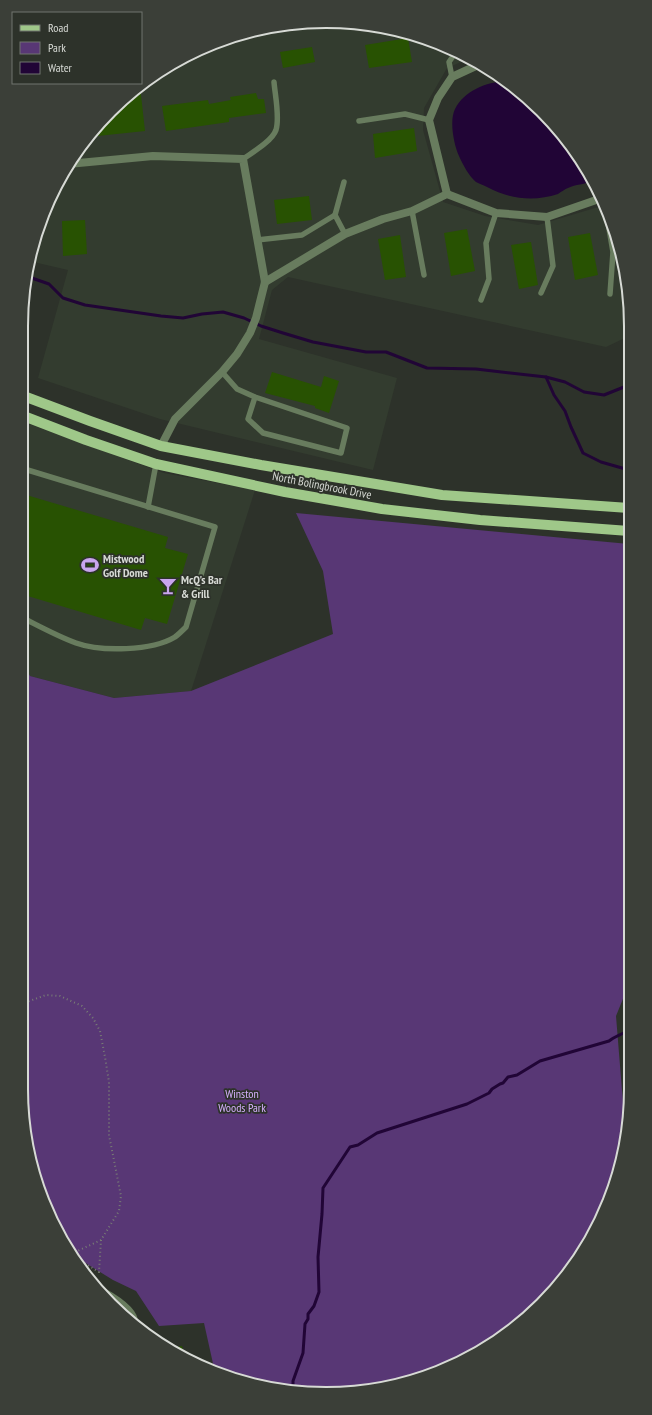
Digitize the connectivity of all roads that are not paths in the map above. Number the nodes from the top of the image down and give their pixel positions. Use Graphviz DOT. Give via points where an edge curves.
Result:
graph roads {
  1 [pos="453,57"];
  2 [pos="473,67"];
  3 [pos="452,77"];
  4 [pos="274,82"];
  5 [pos="429,120"];
  6 [pos="359,121"];
  7 [pos="243,159"];
  8 [pos="76,163"];
  9 [pos="344,182"];
  10 [pos="446,194"];
  11 [pos="596,200"];
  12 [pos="412,211"];
  13 [pos="496,213"];
  14 [pos="335,215"];
  15 [pos="547,217"];
  16 [pos="345,234"];
  17 [pos="258,240"];
  18 [pos="611,240"];
  19 [pos="424,275"];
  20 [pos="265,282"];
  21 [pos="541,293"];
  22 [pos="610,294"];
  23 [pos="481,300"];
  24 [pos="222,372"];
  25 [pos="255,397"];
  26 [pos="28,398"];
  27 [pos="28,418"];
  28 [pos="161,446"];
  29 [pos="156,464"];
  30 [pos="28,470"];
  31 [pos="148,507"];
  32 [pos="624,508"];
  33 [pos="624,531"];
  34 [pos="28,619"];
  35 [pos="112,1296"];
  36 [pos="130,1313"];
  1 -- 3 [label="lane" via="449,62"];
  2 -- 3 [label="street"];
  3 -- 5 [label="street" via="438,98"];
  4 -- 7 [label="lane" via="278,121 276,131"];
  5 -- 6 [label="lane" via="404,114"];
  5 -- 10 [label="street"];
  7 -- 8 [label="street" via="153,156"];
  7 -- 17 [label="street"];
  9 -- 14 [label="lane"];
  10 -- 12 [label="street"];
  10 -- 13 [label="street"];
  11 -- 15 [label="street"];
  12 -- 16 [label="street"];
  12 -- 19 [label="lane"];
  13 -- 15 [label="street"];
  13 -- 23 [label="lane" via="486,243 489,279"];
  14 -- 16 [label="lane"];
  14 -- 17 [label="lane" via="302,235"];
  15 -- 21 [label="lane" via="553,266"];
  16 -- 20 [label="street"];
  17 -- 20 [label="street"];
  18 -- 22 [label="lane" via="613,252"];
  20 -- 24 [label="street" via="250,333"];
  24 -- 25 [label="lane" via="237,389"];
  24 -- 28 [label="street" via="175,419"];
  25 -- 25 [label="lane" via="248,419 262,433 341,452 346,428"];
  26 -- 28 [label="main road, North Bolingbrook Drive"];
  27 -- 29 [label="main road, North Bolingbrook Drive"];
  28 -- 32 [label="main road, North Bolingbrook Drive" via="261,466 442,495"];
  29 -- 31 [label="lane"];
  29 -- 33 [label="main road, North Bolingbrook Drive" via="285,492 382,509 480,520"];
  30 -- 31 [label="lane"];
  31 -- 34 [label="lane" via="215,527 186,627 175,637 147,647 107,649 78,644"];
  35 -- 36 [label="street"];
}
